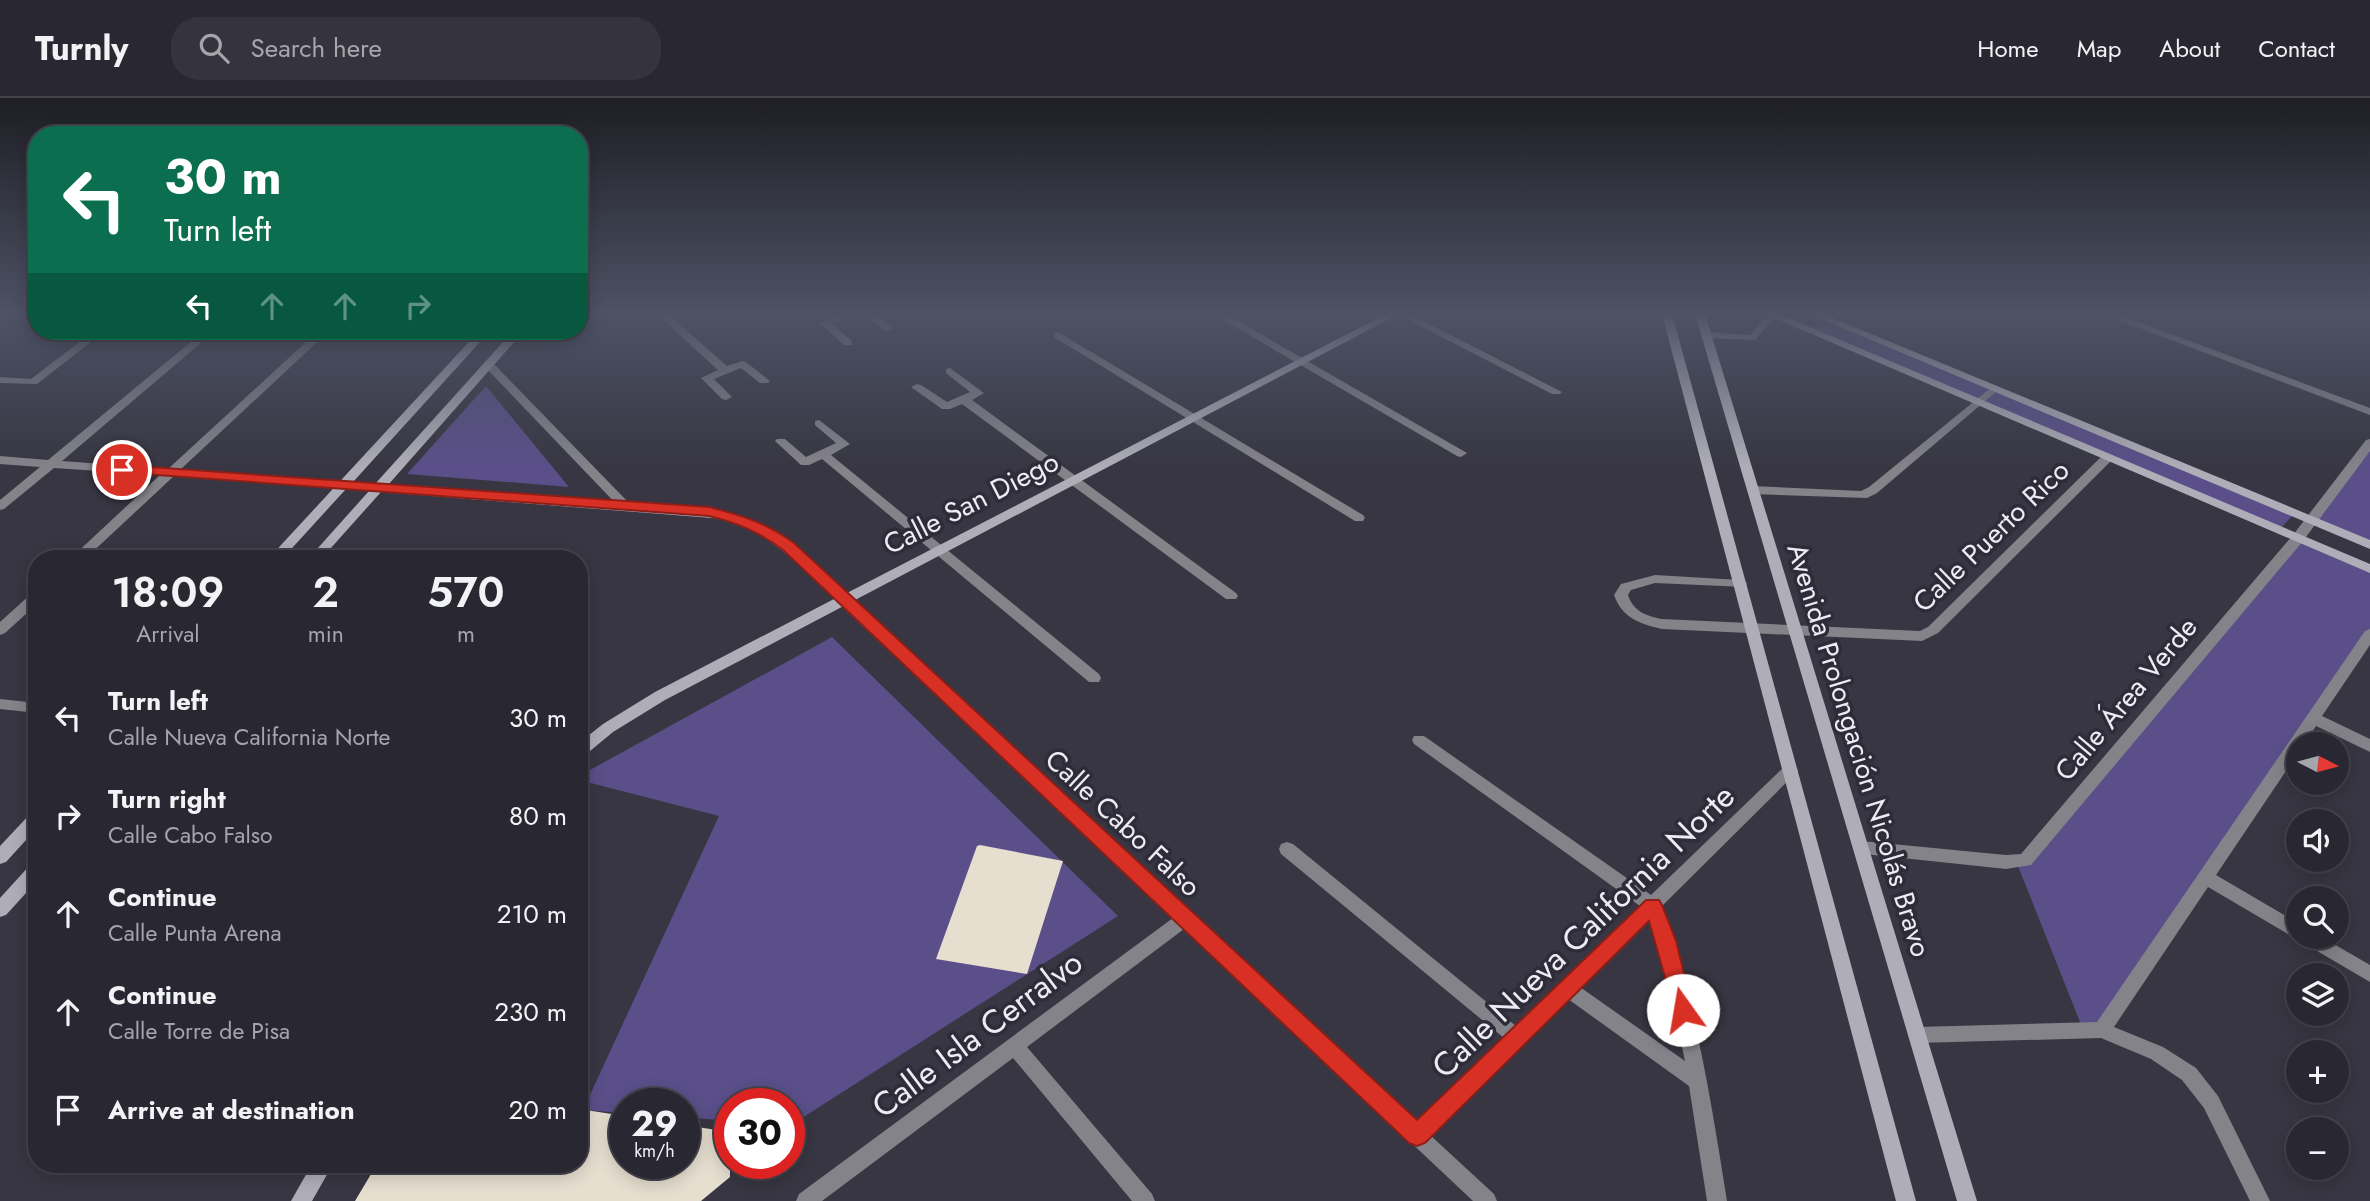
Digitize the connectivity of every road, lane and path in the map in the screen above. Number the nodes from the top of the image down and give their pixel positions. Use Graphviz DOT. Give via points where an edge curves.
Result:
graph roads {
  1 [pos="55,365"];
  2 [pos="169,365"];
  3 [pos="287,365"];
  4 [pos="453,365"];
  5 [pos="489,365"];
  6 [pos="720,365"];
  7 [pos="736,365"];
  8 [pos="745,365"];
  9 [pos="1111,365"];
  10 [pos="1295,365"];
  11 [pos="1308,365"];
  12 [pos="1504,365"];
  13 [pos="1681,365"];
  14 [pos="1715,365"];
  15 [pos="1893,365"];
  16 [pos="1939,365"];
  17 [pos="2245,365"];
  18 [pos="725,370"];
  19 [pos="950,371"];
  20 [pos="0,380"];
  21 [pos="764,382"];
  22 [pos="917,387"];
  23 [pos="1993,388"];
  24 [pos="1556,392"];
  25 [pos="726,397"];
  26 [pos="963,399"];
  27 [pos="1977,401"];
  28 [pos="2370,412"];
  29 [pos="1197,417"];
  30 [pos="819,423"];
  31 [pos="781,441"];
  32 [pos="2370,443"];
  33 [pos="1461,453"];
  34 [pos="823,454"];
  35 [pos="2108,457"];
  36 [pos="0,460"];
  37 [pos="50,464"];
  38 [pos="170,473"];
  39 [pos="1075,481"];
  40 [pos="343,485"];
  41 [pos="377,488"];
  42 [pos="1753,490"];
  43 [pos="0,506"];
  44 [pos="625,506"];
  45 [pos="1359,517"];
  46 [pos="2311,521"];
  47 [pos="2298,538"];
  48 [pos="2370,545"];
  49 [pos="87,550"];
  50 [pos="283,550"];
  51 [pos="321,550"];
  52 [pos="940,551"];
  53 [pos="2370,569"];
  54 [pos="1740,584"];
  55 [pos="1231,596"];
  56 [pos="844,601"];
  57 [pos="28,604"];
  58 [pos="1752,627"];
  59 [pos="0,630"];
  60 [pos="1795,630"];
  61 [pos="2370,635"];
  62 [pos="1094,678"];
  63 [pos="0,704"];
  64 [pos="28,707"];
  65 [pos="2313,718"];
  66 [pos="1419,740"];
  67 [pos="588,745"];
  68 [pos="2370,746"];
  69 [pos="1790,770"];
  70 [pos="28,826"];
  71 [pos="1861,848"];
  72 [pos="1287,849"];
  73 [pos="0,856"];
  74 [pos="2205,877"];
  75 [pos="28,879"];
  76 [pos="1652,905"];
  77 [pos="0,909"];
  78 [pos="1186,918"];
  79 [pos="2286,925"];
  80 [pos="2327,949"];
  81 [pos="2370,975"];
  82 [pos="1567,988"];
  83 [pos="2102,1030"];
  84 [pos="1917,1035"];
  85 [pos="1517,1037"];
  86 [pos="1014,1046"];
  87 [pos="1698,1081"];
  88 [pos="1417,1135"];
  89 [pos="318,1173"];
  90 [pos="301,1201"];
  91 [pos="806,1201"];
  92 [pos="1145,1201"];
  93 [pos="1487,1201"];
  94 [pos="1717,1201"];
  95 [pos="1906,1201"];
  96 [pos="1967,1201"];
  97 [pos="2260,1201"];
  1 -- 20 [label="street" via="33,382"];
  2 -- 37 [label="street"];
  3 -- 38 [label="street"];
  4 -- 40 [label="street"];
  5 -- 41 [label="street"];
  5 -- 44 [label="street"];
  6 -- 18 [label="street"];
  7 -- 18 [label="street"];
  8 -- 21 [label="street"];
  9 -- 29 [label="street"];
  10 -- 29 [label="street, Calle San Diego"];
  11 -- 33 [label="street"];
  12 -- 24 [label="street"];
  13 -- 54 [label="street"];
  14 -- 42 [label="street, Avenida Prolongación Nicolás Bravo"];
  15 -- 27 [label="street"];
  16 -- 23 [label="street"];
  17 -- 28 [label="street"];
  18 -- 25 [label="street" via="707,378"];
  19 -- 26 [label="street" via="978,393"];
  22 -- 26 [label="street" via="946,407"];
  23 -- 27 [label="street"];
  23 -- 46 [label="street"];
  26 -- 39 [label="street"];
  27 -- 35 [label="street"];
  27 -- 42 [label="street" via="1863,495"];
  29 -- 39 [label="street, Calle San Diego"];
  29 -- 45 [label="street"];
  30 -- 34 [label="street" via="844,444"];
  31 -- 34 [label="street" via="805,462"];
  32 -- 46 [label="street, Calle Área Verde"];
  34 -- 52 [label="street"];
  35 -- 47 [label="street"];
  35 -- 60 [label="street, Calle Puerto Rico" via="1933,630 1905,637"];
  36 -- 37 [label="street"];
  37 -- 38 [label="street"];
  37 -- 43 [label="street"];
  38 -- 40 [label="street"];
  38 -- 49 [label="street"];
  39 -- 52 [label="street, Calle San Diego"];
  39 -- 55 [label="street"];
  40 -- 41 [label="street"];
  40 -- 50 [label="street"];
  41 -- 44 [label="street"];
  41 -- 51 [label="street"];
  42 -- 60 [label="street, Avenida Prolongación Nicolás Bravo"];
  44 -- 56 [label="street" via="709,512 743,520 789,547"];
  46 -- 47 [label="street, Calle Área Verde"];
  46 -- 48 [label="street"];
  47 -- 53 [label="street"];
  47 -- 71 [label="street, Calle Área Verde" via="2025,860"];
  52 -- 56 [label="street, Calle San Diego"];
  52 -- 62 [label="street"];
  54 -- 58 [label="street"];
  54 -- 58 [label="street, Calle Puerto Rico" via="1655,579 1626,587 1620,595 1634,615 1649,621"];
  56 -- 67 [label="street, Calle San Diego" via="660,696"];
  56 -- 78 [label="street, Calle Cabo Falso"];
  57 -- 59 [label="street"];
  58 -- 60 [label="street, Calle Puerto Rico"];
  58 -- 69 [label="street"];
  60 -- 71 [label="street, Avenida Prolongación Nicolás Bravo"];
  61 -- 65 [label="street"];
  63 -- 64 [label="street"];
  65 -- 68 [label="street"];
  65 -- 74 [label="street"];
  66 -- 76 [label="street"];
  69 -- 76 [label="street, Calle Nueva California Norte"];
  69 -- 95 [label="street"];
  70 -- 73 [label="street"];
  71 -- 84 [label="street, Avenida Prolongación Nicolás Bravo"];
  72 -- 85 [label="street"];
  74 -- 79 [label="street"];
  74 -- 83 [label="street"];
  75 -- 77 [label="street"];
  76 -- 82 [label="street, Calle Nueva California Norte"];
  76 -- 87 [label="street" via="1672,963"];
  78 -- 86 [label="street, Calle Isla Cerralvo"];
  78 -- 88 [label="street, Calle Cabo Falso"];
  80 -- 81 [label="street"];
  82 -- 85 [label="street, Calle Nueva California Norte"];
  82 -- 87 [label="street"];
  83 -- 84 [label="street"];
  83 -- 97 [label="street" via="2157,1053 2189,1074 2211,1102"];
  84 -- 96 [label="street, Avenida Prolongación Nicolás Bravo"];
  85 -- 88 [label="street, Calle Nueva California Norte"];
  86 -- 91 [label="street, Calle Isla Cerralvo"];
  86 -- 92 [label="street"];
  87 -- 94 [label="street"];
  88 -- 93 [label="street, Calle Cabo Falso"];
  89 -- 90 [label="street"];
}
